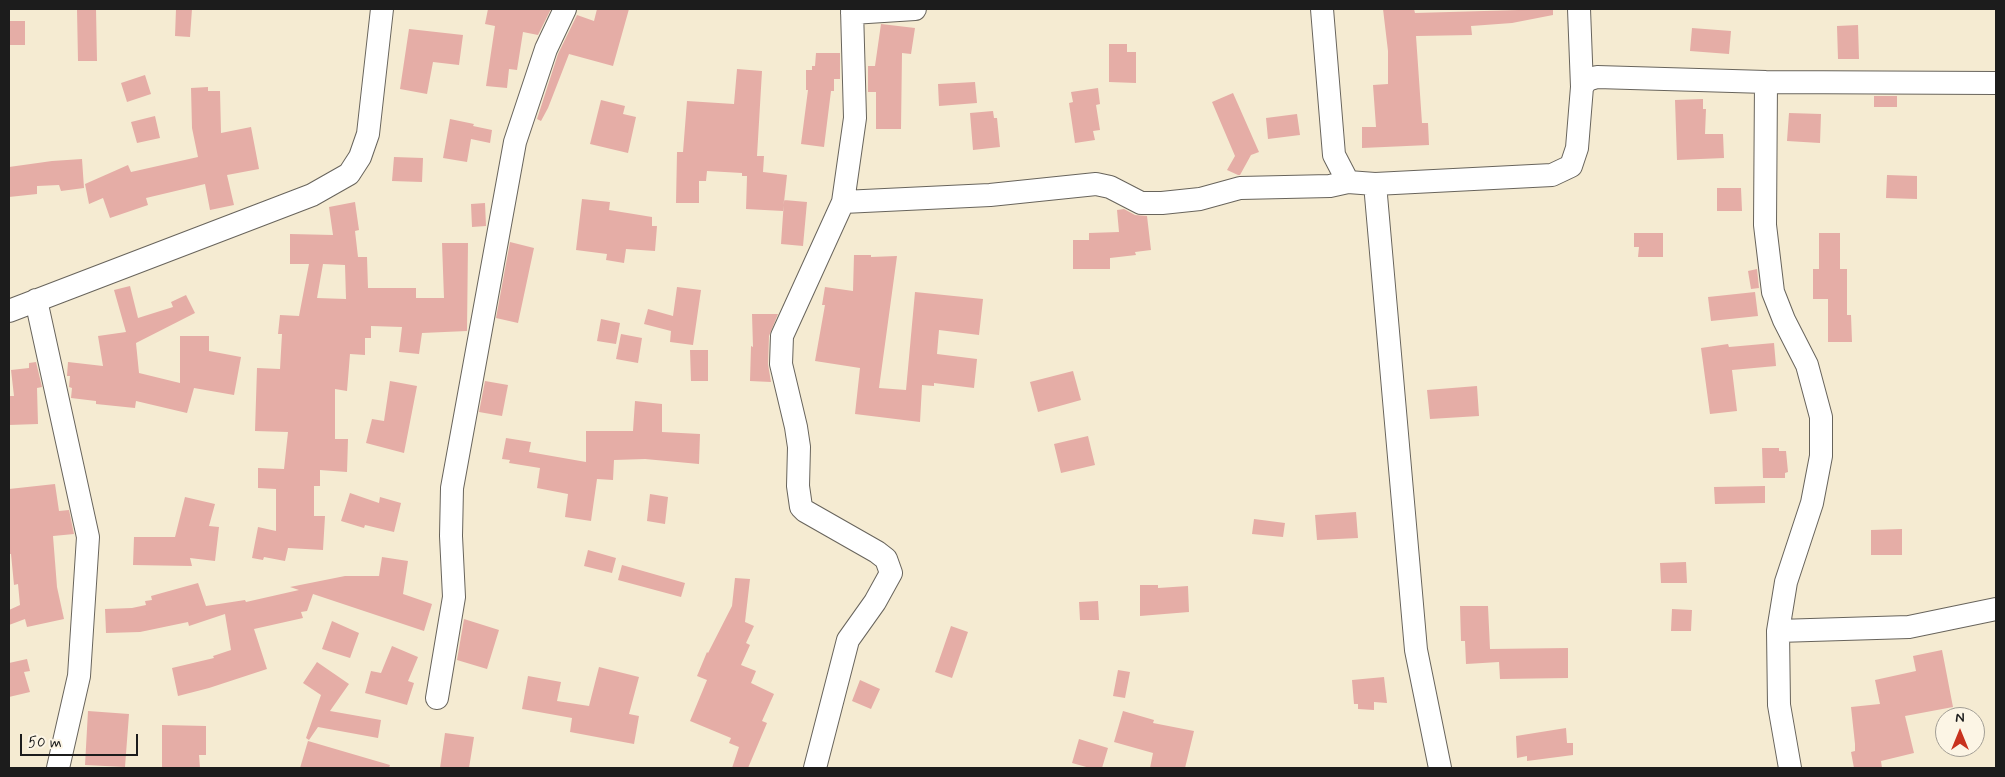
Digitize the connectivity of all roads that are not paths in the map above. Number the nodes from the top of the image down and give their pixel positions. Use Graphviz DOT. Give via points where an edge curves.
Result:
graph roads {
  1 [pos="382,9"];
  2 [pos="565,9"];
  3 [pos="916,9"];
  4 [pos="1322,9"];
  5 [pos="1579,9"];
  6 [pos="852,11"];
  7 [pos="1766,82"];
  8 [pos="1996,83"];
  9 [pos="1582,87"];
  10 [pos="1348,182"];
  11 [pos="1375,184"];
  12 [pos="843,202"];
  13 [pos="36,300"];
  14 [pos="9,310"];
  15 [pos="1996,609"];
  16 [pos="1778,631"];
  17 [pos="437,698"];
  18 [pos="58,768"];
  19 [pos="815,768"];
  20 [pos="1440,768"];
  21 [pos="1790,768"];
  1 -- 13 [label="street" via="368,134 360,157 349,174 312,195"];
  2 -- 17 [label="street" via="546,49 515,142 452,488 454,597"];
  3 -- 6 [label="street"];
  4 -- 10 [label="street" via="1334,155"];
  5 -- 9 [label="street"];
  6 -- 12 [label="street" via="855,118"];
  7 -- 8 [label="street"];
  7 -- 9 [label="street" via="1597,77 1587,80"];
  7 -- 16 [label="street" via="1765,225 1773,292 1806,365 1821,417 1821,456 1812,502 1786,582"];
  9 -- 11 [label="street" via="1577,148 1570,166 1552,175"];
  10 -- 11 [label="street"];
  10 -- 12 [label="street" via="1330,186 1240,188 1200,199 1162,203 1141,203 1110,187 1096,184 990,195"];
  11 -- 20 [label="street" via="1416,650"];
  12 -- 19 [label="street" via="782,336 781,364 799,447 801,507 877,552 886,559 891,573 848,640"];
  13 -- 14 [label="street"];
  13 -- 18 [label="street" via="88,537 78,676"];
  15 -- 16 [label="street" via="1909,627"];
  16 -- 21 [label="street" via="1779,705"];
}
